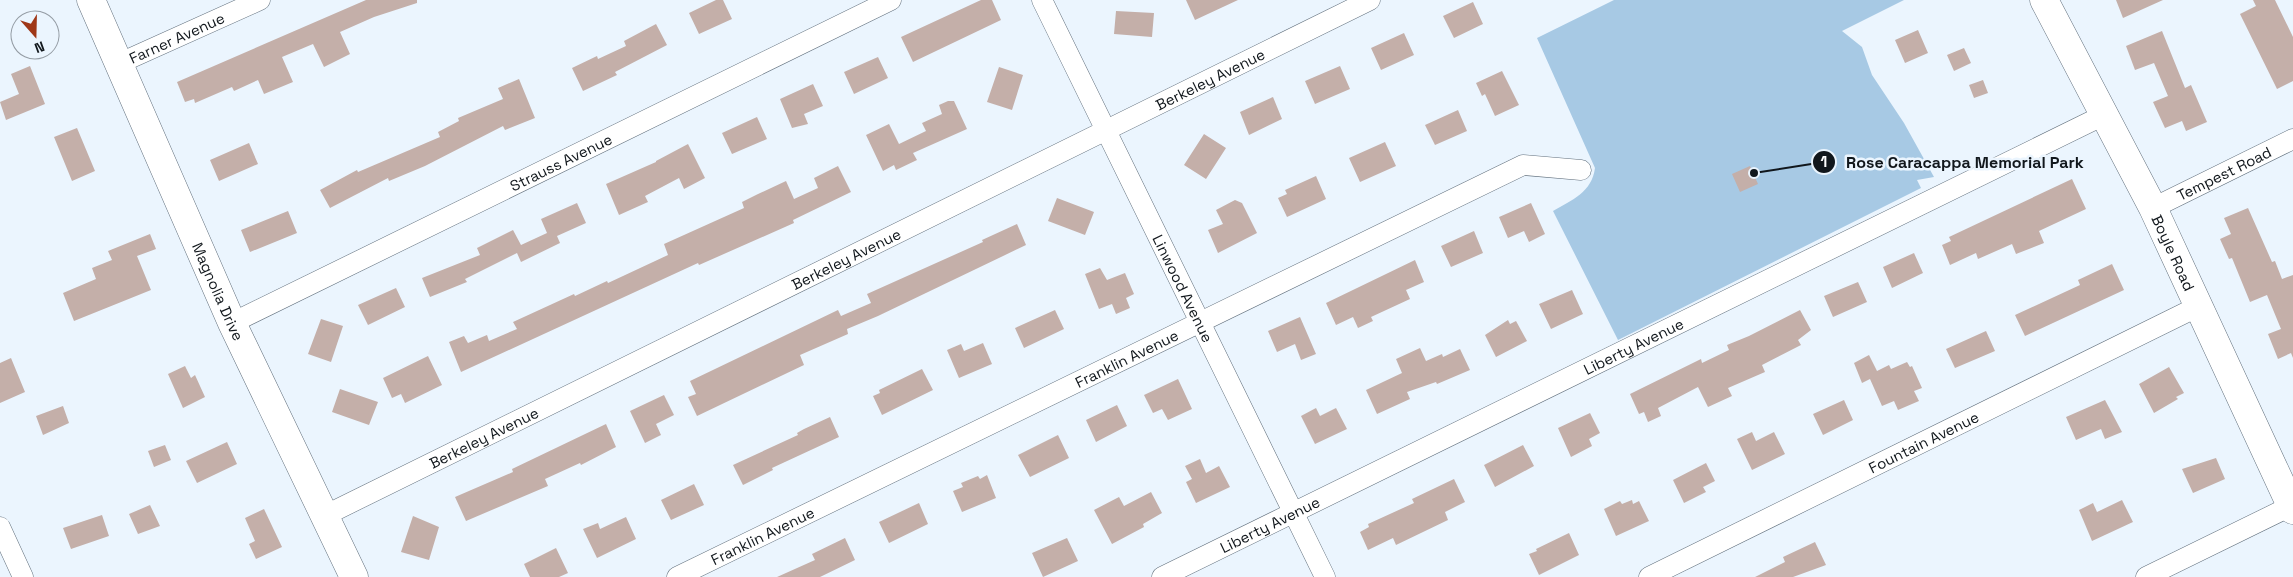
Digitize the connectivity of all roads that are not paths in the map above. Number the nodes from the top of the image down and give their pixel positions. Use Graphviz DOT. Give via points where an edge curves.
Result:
graph roads {
  1 [pos="91,0"];
  2 [pos="260,0"];
  3 [pos="890,0"];
  4 [pos="1042,0"];
  5 [pos="1370,0"];
  6 [pos="2044,0"];
  7 [pos="120,63"];
  8 [pos="2104,115"];
  9 [pos="1105,131"];
  10 [pos="2293,139"];
  11 [pos="1580,170"];
  12 [pos="2154,208"];
  13 [pos="2199,306"];
  14 [pos="1200,322"];
  15 [pos="232,323"];
  16 [pos="2292,508"];
  17 [pos="1294,512"];
  18 [pos="324,516"];
  19 [pos="0,527"];
  20 [pos="23,577"];
  21 [pos="354,577"];
  22 [pos="677,577"];
  23 [pos="1162,577"];
  24 [pos="1325,577"];
  25 [pos="1649,577"];
  26 [pos="2146,577"];
  1 -- 7 [label="street, Magnolia Drive"];
  2 -- 7 [label="street, Farner Avenue"];
  3 -- 15 [label="street, Strauss Avenue"];
  4 -- 9 [label="street, Linwood Avenue"];
  5 -- 9 [label="street, Berkeley Avenue"];
  6 -- 8 [label="street, Boyle Road"];
  7 -- 15 [label="street, Magnolia Drive"];
  8 -- 12 [label="street, Boyle Road"];
  8 -- 17 [label="street, Liberty Avenue"];
  9 -- 14 [label="street, Linwood Avenue"];
  9 -- 18 [label="street, Berkeley Avenue"];
  10 -- 12 [label="street, Tempest Road"];
  11 -- 14 [label="street, Franklin Avenue" via="1523,165"];
  12 -- 13 [label="street, Boyle Road"];
  13 -- 16 [label="street, Boyle Road"];
  13 -- 25 [label="street, Fountain Avenue"];
  14 -- 17 [label="street, Linwood Avenue"];
  14 -- 22 [label="street, Franklin Avenue"];
  15 -- 18 [label="street, Magnolia Drive"];
  16 -- 26 [label="street"];
  17 -- 23 [label="street, Liberty Avenue"];
  17 -- 24 [label="street, Linwood Avenue"];
  18 -- 21 [label="street, Magnolia Drive"];
  19 -- 20 [label="street"];
}
